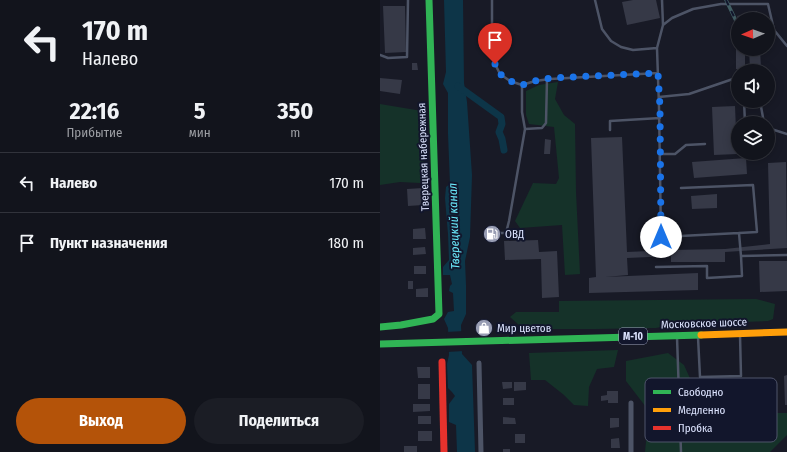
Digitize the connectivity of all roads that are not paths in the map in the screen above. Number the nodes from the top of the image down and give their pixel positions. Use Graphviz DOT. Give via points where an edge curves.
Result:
graph roads {
  1 [pos="408,0"];
  2 [pos="429,0"];
  3 [pos="492,0"];
  4 [pos="595,0"];
  5 [pos="662,0"];
  6 [pos="741,2"];
  7 [pos="663,25"];
  8 [pos="787,46"];
  9 [pos="657,48"];
  10 [pos="380,55"];
  11 [pos="658,73"];
  12 [pos="546,79"];
  13 [pos="731,79"];
  14 [pos="522,85"];
  15 [pos="659,96"];
  16 [pos="660,118"];
  17 [pos="524,129"];
  18 [pos="610,130"];
  19 [pos="775,130"];
  20 [pos="787,134"];
  21 [pos="705,144"];
  22 [pos="660,154"];
  23 [pos="681,188"];
  24 [pos="498,233"];
  25 [pos="739,233"];
  26 [pos="787,255"];
  27 [pos="741,256"];
  28 [pos="656,267"];
  29 [pos="380,327"];
  30 [pos="787,332"];
  31 [pos="740,333"];
  32 [pos="698,334"];
  33 [pos="677,335"];
  34 [pos="380,344"];
  35 [pos="442,362"];
  36 [pos="479,363"];
  37 [pos="678,378"];
  38 [pos="631,403"];
  39 [pos="681,442"];
  40 [pos="444,452"];
  41 [pos="481,452"];
  42 [pos="631,452"];
  43 [pos="681,452"];
  1 -- 10 [label="lane" via="407,57 388,58"];
  2 -- 29 [label="main road, Тверецкая набережная" via="439,314 433,319"];
  3 -- 14 [label="lane" via="495,64 500,74"];
  4 -- 9 [label="lane" via="602,30 611,41 633,50"];
  5 -- 7 [label="lane"];
  6 -- 7 [label="lane" via="693,9"];
  6 -- 8 [label="lane" via="768,4 774,30"];
  7 -- 9 [label="lane"];
  9 -- 11 [label="lane"];
  11 -- 12 [label="lane"];
  11 -- 15 [label="lane"];
  12 -- 14 [label="lane"];
  12 -- 17 [label="lane" via="546,123 542,128"];
  13 -- 15 [label="lane" via="689,94"];
  14 -- 17 [label="lane"];
  15 -- 16 [label="lane"];
  16 -- 18 [label="lane" via="610,121"];
  16 -- 22 [label="lane"];
  17 -- 24 [label="lane" via="509,221 506,233"];
  19 -- 20 [label="lane"];
  21 -- 22 [label="lane" via="686,145 675,154"];
  22 -- 25 [label="lane" via="661,237"];
  23 -- 25 [label="lane" via="753,185 757,232"];
  25 -- 27 [label="lane"];
  26 -- 27 [label="lane"];
  27 -- 28 [label="lane" via="742,276 707,278 707,266"];
  30 -- 31 [label="main road, Московское шоссе / М-10"];
  31 -- 32 [label="main road, Московское шоссе / М-10"];
  31 -- 32 [label="lane" via="741,376 700,377"];
  32 -- 33 [label="main road, Московское шоссе / М-10"];
  33 -- 34 [label="main road, Московское шоссе / М-10"];
  33 -- 37 [label="lane"];
  35 -- 40 [label="main road"];
  36 -- 41 [label="street"];
  38 -- 42 [label="street"];
  39 -- 43 [label="lane"];
}
